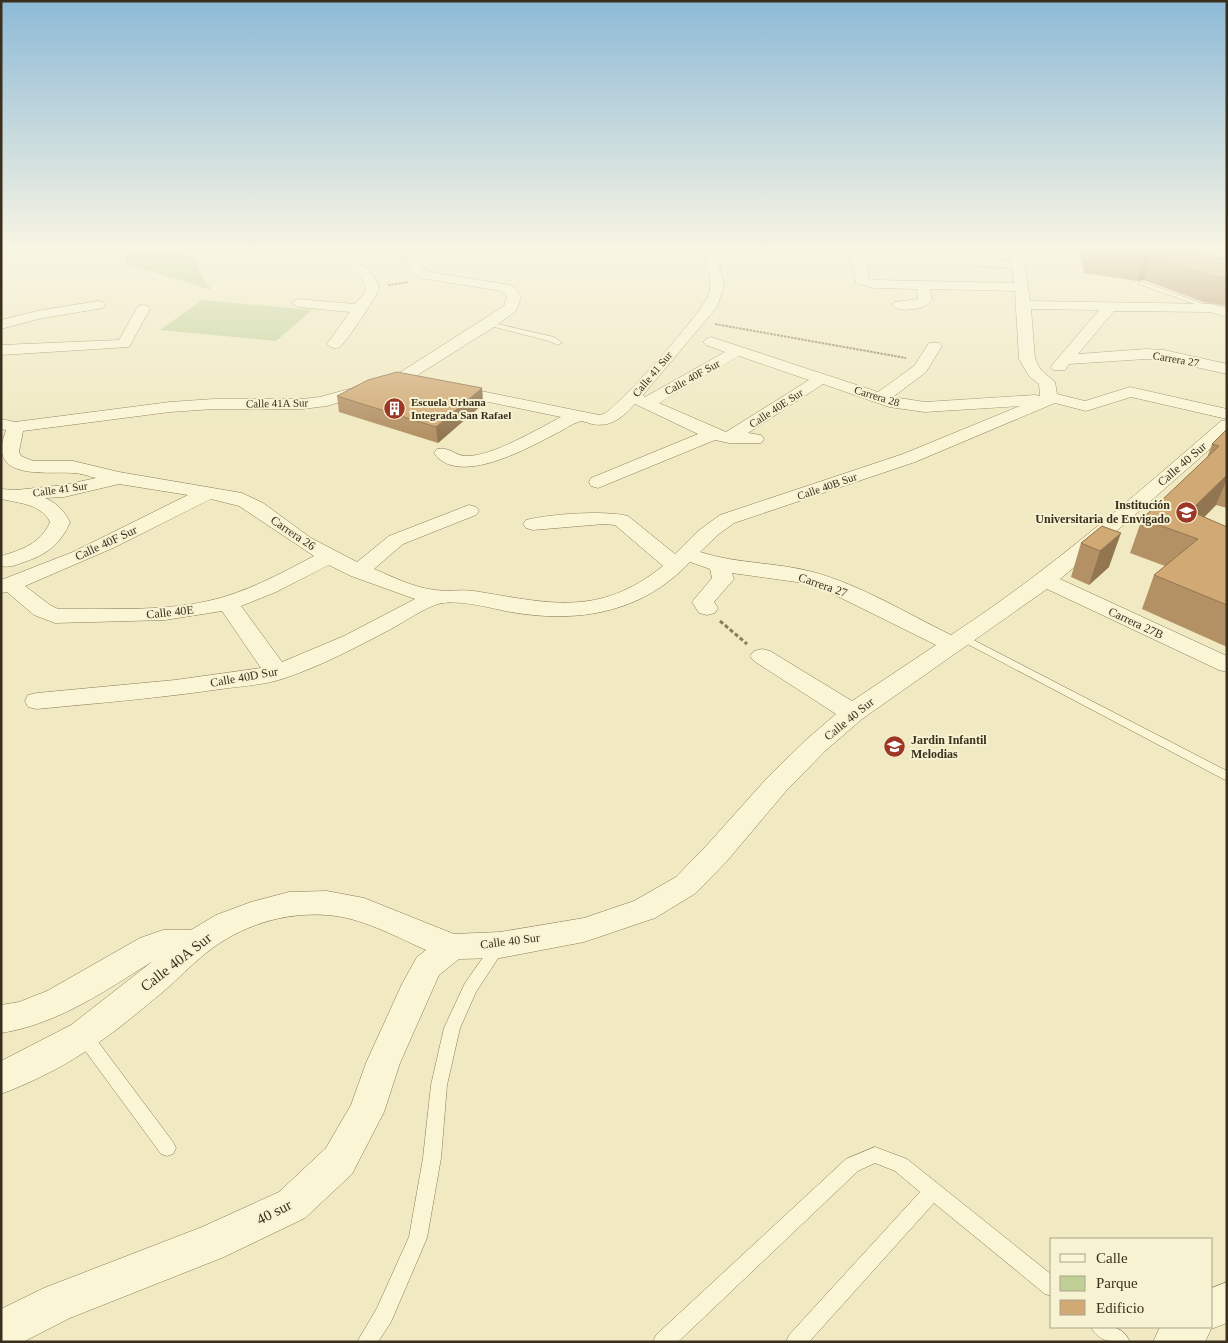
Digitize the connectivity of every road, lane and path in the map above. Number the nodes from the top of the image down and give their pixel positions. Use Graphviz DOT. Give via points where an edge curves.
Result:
graph roads {
  1 [pos="59,311"];
  2 [pos="75,311"];
  3 [pos="142,311"];
  4 [pos="358,311"];
  5 [pos="507,311"];
  6 [pos="707,311"];
  7 [pos="1024,311"];
  8 [pos="1106,311"];
  9 [pos="700,320"];
  10 [pos="489,324"];
  11 [pos="1,325"];
  12 [pos="711,342"];
  13 [pos="335,344"];
  14 [pos="558,344"];
  15 [pos="934,346"];
  16 [pos="58,347"];
  17 [pos="1,350"];
  18 [pos="738,351"];
  19 [pos="1065,360"];
  20 [pos="924,361"];
  21 [pos="1227,369"];
  22 [pos="822,378"];
  23 [pos="399,380"];
  24 [pos="1049,393"];
  25 [pos="880,398"];
  26 [pos="640,400"];
  27 [pos="1227,414"];
  28 [pos="577,415"];
  29 [pos="1227,425"];
  30 [pos="8,426"];
  31 [pos="721,436"];
  32 [pos="754,439"];
  33 [pos="443,453"];
  34 [pos="119,478"];
  35 [pos="598,482"];
  36 [pos="208,493"];
  37 [pos="3,494"];
  38 [pos="469,511"];
  39 [pos="533,524"];
  40 [pos="330,556"];
  41 [pos="680,560"];
  42 [pos="7,561"];
  43 [pos="720,565"];
  44 [pos="358,572"];
  45 [pos="1045,580"];
  46 [pos="6,585"];
  47 [pos="435,597"];
  48 [pos="228,603"];
  49 [pos="604,604"];
  50 [pos="707,608"];
  51 [pos="957,640"];
  52 [pos="762,656"];
  53 [pos="1227,665"];
  54 [pos="277,673"];
  55 [pos="37,701"];
  56 [pos="854,713"];
  57 [pos="1227,777"];
  58 [pos="196,943"];
  59 [pos="500,945"];
  60 [pos="452,947"];
  61 [pos="1,1019"];
  62 [pos="83,1035"];
  63 [pos="1,1078"];
  64 [pos="168,1148"];
  65 [pos="934,1192"];
  66 [pos="1050,1285"];
  67 [pos="1227,1302"];
  68 [pos="1213,1309"];
  69 [pos="1102,1328"];
  70 [pos="1191,1328"];
  71 [pos="1,1331"];
  72 [pos="367,1342"];
  73 [pos="663,1342"];
  74 [pos="796,1342"];
  75 [pos="1120,1342"];
  76 [pos="1174,1342"];
  1 -- 11 [label="street"];
  2 -- 16 [label="street"];
  3 -- 16 [label="street" via="124,344"];
  4 -- 13 [label="street"];
  5 -- 10 [label="street, Calle 41A Sur"];
  6 -- 9 [label="street, Calle 41 Sur"];
  7 -- 24 [label="street" via="1028,364"];
  8 -- 19 [label="street"];
  9 -- 20 [label="path"];
  9 -- 26 [label="street, Calle 41 Sur" via="686,333"];
  10 -- 14 [label="lane" via="551,339"];
  10 -- 23 [label="street, Calle 41A Sur"];
  12 -- 18 [label="street, Carrera 28"];
  15 -- 20 [label="street"];
  16 -- 17 [label="street"];
  18 -- 22 [label="street, Carrera 28"];
  18 -- 26 [label="street, Calle 40F Sur"];
  19 -- 21 [label="street, Carrera 27" via="1155,354"];
  19 -- 24 [label="street"];
  20 -- 25 [label="street" via="920,369"];
  22 -- 25 [label="street, Carrera 28"];
  22 -- 31 [label="street, Calle 40E Sur"];
  23 -- 28 [label="street"];
  23 -- 30 [label="street, Calle 41A Sur" via="312,403 170,407"];
  24 -- 25 [label="street, Carrera 28" via="1006,401 925,407"];
  24 -- 27 [label="street" via="1086,406 1136,392"];
  24 -- 41 [label="street, Calle 40B Sur" via="909,458 727,519 714,527"];
  26 -- 28 [label="street, Calle 41 Sur" via="609,418 598,420"];
  26 -- 31 [label="street"];
  28 -- 33 [label="street" via="551,430 478,460 462,461"];
  29 -- 45 [label="street, Calle 40 Sur"];
  30 -- 34 [label="street, Carrera 26" via="10,452 18,463 32,467 73,467"];
  31 -- 32 [label="street"];
  31 -- 35 [label="street"];
  34 -- 36 [label="street, Carrera 26"];
  34 -- 37 [label="street, Calle 41 Sur" via="54,492"];
  36 -- 40 [label="street, Carrera 26" via="252,504"];
  36 -- 46 [label="street, Calle 40F Sur" via="51,569"];
  37 -- 42 [label="street" via="35,501 53,511 60,522 41,548"];
  38 -- 44 [label="street" via="396,540"];
  39 -- 41 [label="street" via="604,518 621,520"];
  40 -- 44 [label="street, Carrera 26"];
  40 -- 48 [label="street, Calle 40E"];
  41 -- 43 [label="street, Carrera 27"];
  41 -- 49 [label="street, Calle 40B Sur" via="639,591"];
  43 -- 50 [label="street" via="723,579 703,602"];
  43 -- 51 [label="street, Carrera 27" via="807,577 835,586"];
  44 -- 47 [label="street, Carrera 26"];
  45 -- 51 [label="street, Calle 40 Sur"];
  45 -- 53 [label="street, Carrera 27B"];
  46 -- 48 [label="street, Calle 40E" via="55,616 158,614"];
  47 -- 49 [label="street, Carrera 26" via="472,598 547,611"];
  47 -- 54 [label="street, Calle 40D Sur" via="352,641"];
  48 -- 54 [label="street"];
  50 -- 52 [label="path"];
  51 -- 56 [label="street, Calle 40 Sur"];
  51 -- 57 [label="lane"];
  52 -- 56 [label="street"];
  54 -- 55 [label="street, Calle 40D Sur"];
  56 -- 59 [label="street, Calle 40 Sur" via="777,784 686,885 644,910 584,930"];
  58 -- 60 [label="street, Calle 40A Sur" via="227,924 262,910 289,904 326,903 364,910"];
  58 -- 61 [label="street" via="163,943 151,947 69,995 33,1012"];
  58 -- 62 [label="street, Calle 40A Sur"];
  59 -- 60 [label="street, Calle 40 Sur"];
  59 -- 72 [label="lane" via="470,988 452,1028 439,1085 432,1158 418,1238 384,1315"];
  60 -- 71 [label="street, 40 sur" via="428,966 413,994 366,1112 339,1162 292,1205 210,1243 58,1302"];
  62 -- 63 [label="street, Calle 40A Sur"];
  62 -- 64 [label="lane"];
  65 -- 66 [label="lane"];
  65 -- 73 [label="lane" via="901,1166 875,1155 852,1165"];
  65 -- 74 [label="lane"];
  67 -- 68 [label="street"];
  69 -- 75 [label="lane"];
  70 -- 76 [label="street"];
}
